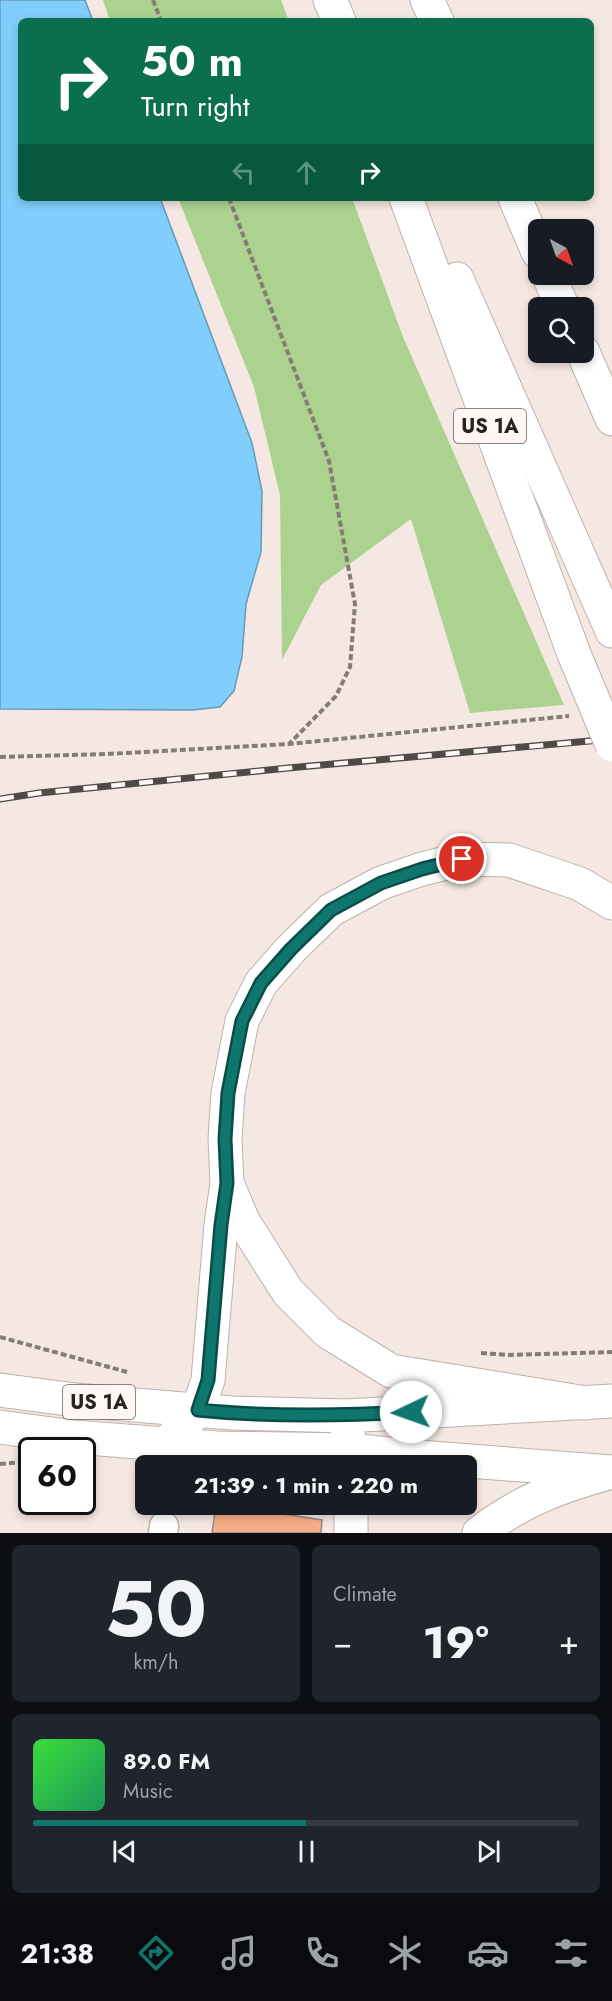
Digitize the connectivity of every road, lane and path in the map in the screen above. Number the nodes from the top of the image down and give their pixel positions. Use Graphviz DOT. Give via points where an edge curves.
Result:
graph roads {
  1 [pos="153,0"];
  2 [pos="330,0"];
  3 [pos="427,0"];
  4 [pos="160,18"];
  5 [pos="338,18"];
  6 [pos="436,18"];
  7 [pos="230,201"];
  8 [pos="407,201"];
  9 [pos="422,201"];
  10 [pos="516,201"];
  11 [pos="528,229"];
  12 [pos="588,363"];
  13 [pos="612,419"];
  14 [pos="612,631"];
  15 [pos="576,715"];
  16 [pos="289,744"];
  17 [pos="612,745"];
  18 [pos="0,757"];
  19 [pos="612,903"];
  20 [pos="227,1183"];
  21 [pos="0,1337"];
  22 [pos="475,1352"];
  23 [pos="612,1352"];
  24 [pos="128,1372"];
  25 [pos="0,1390"];
  26 [pos="599,1402"];
  27 [pos="198,1410"];
  28 [pos="345,1416"];
  29 [pos="0,1427"];
  30 [pos="166,1444"];
  31 [pos="311,1455"];
  32 [pos="351,1455"];
  33 [pos="477,1462"];
  34 [pos="18,1463"];
  35 [pos="0,1464"];
  36 [pos="612,1472"];
  37 [pos="351,1515"];
  38 [pos="351,1533"];
  39 [pos="479,1533"];
  1 -- 4 [label="path"];
  2 -- 5 [label="main road"];
  3 -- 6 [label="main road"];
  7 -- 16 [label="path" via="329,460 355,604 350,667 336,696"];
  8 -- 17 [label="main road, US 1A, bridge" via="574,654"];
  9 -- 14 [label="main road"];
  10 -- 11 [label="main road"];
  12 -- 13 [label="main road"];
  15 -- 16 [label="path"];
  16 -- 18 [label="path"];
  19 -- 20 [label="main road" via="580,884 510,860 462,859 381,883 331,910 261,983 242,1021 228,1093"];
  20 -- 26 [label="main road" via="243,1221 288,1292 328,1332 391,1371"];
  20 -- 27 [label="main road" via="208,1380"];
  21 -- 24 [label="path"];
  22 -- 23 [label="path"];
  25 -- 27 [label="main road, US 1A"];
  26 -- 28 [label="main road"];
  27 -- 28 [label="main road, US 1A"];
  27 -- 30 [label="main road"];
  28 -- 32 [label="main road"];
  29 -- 30 [label="main road, US 1A"];
  30 -- 31 [label="main road, US 1A"];
  33 -- 36 [label="main road, US 1A"];
  34 -- 35 [label="path"];
  36 -- 39 [label="main road" via="564,1485 518,1506"];
  37 -- 38 [label="main road"];
}
